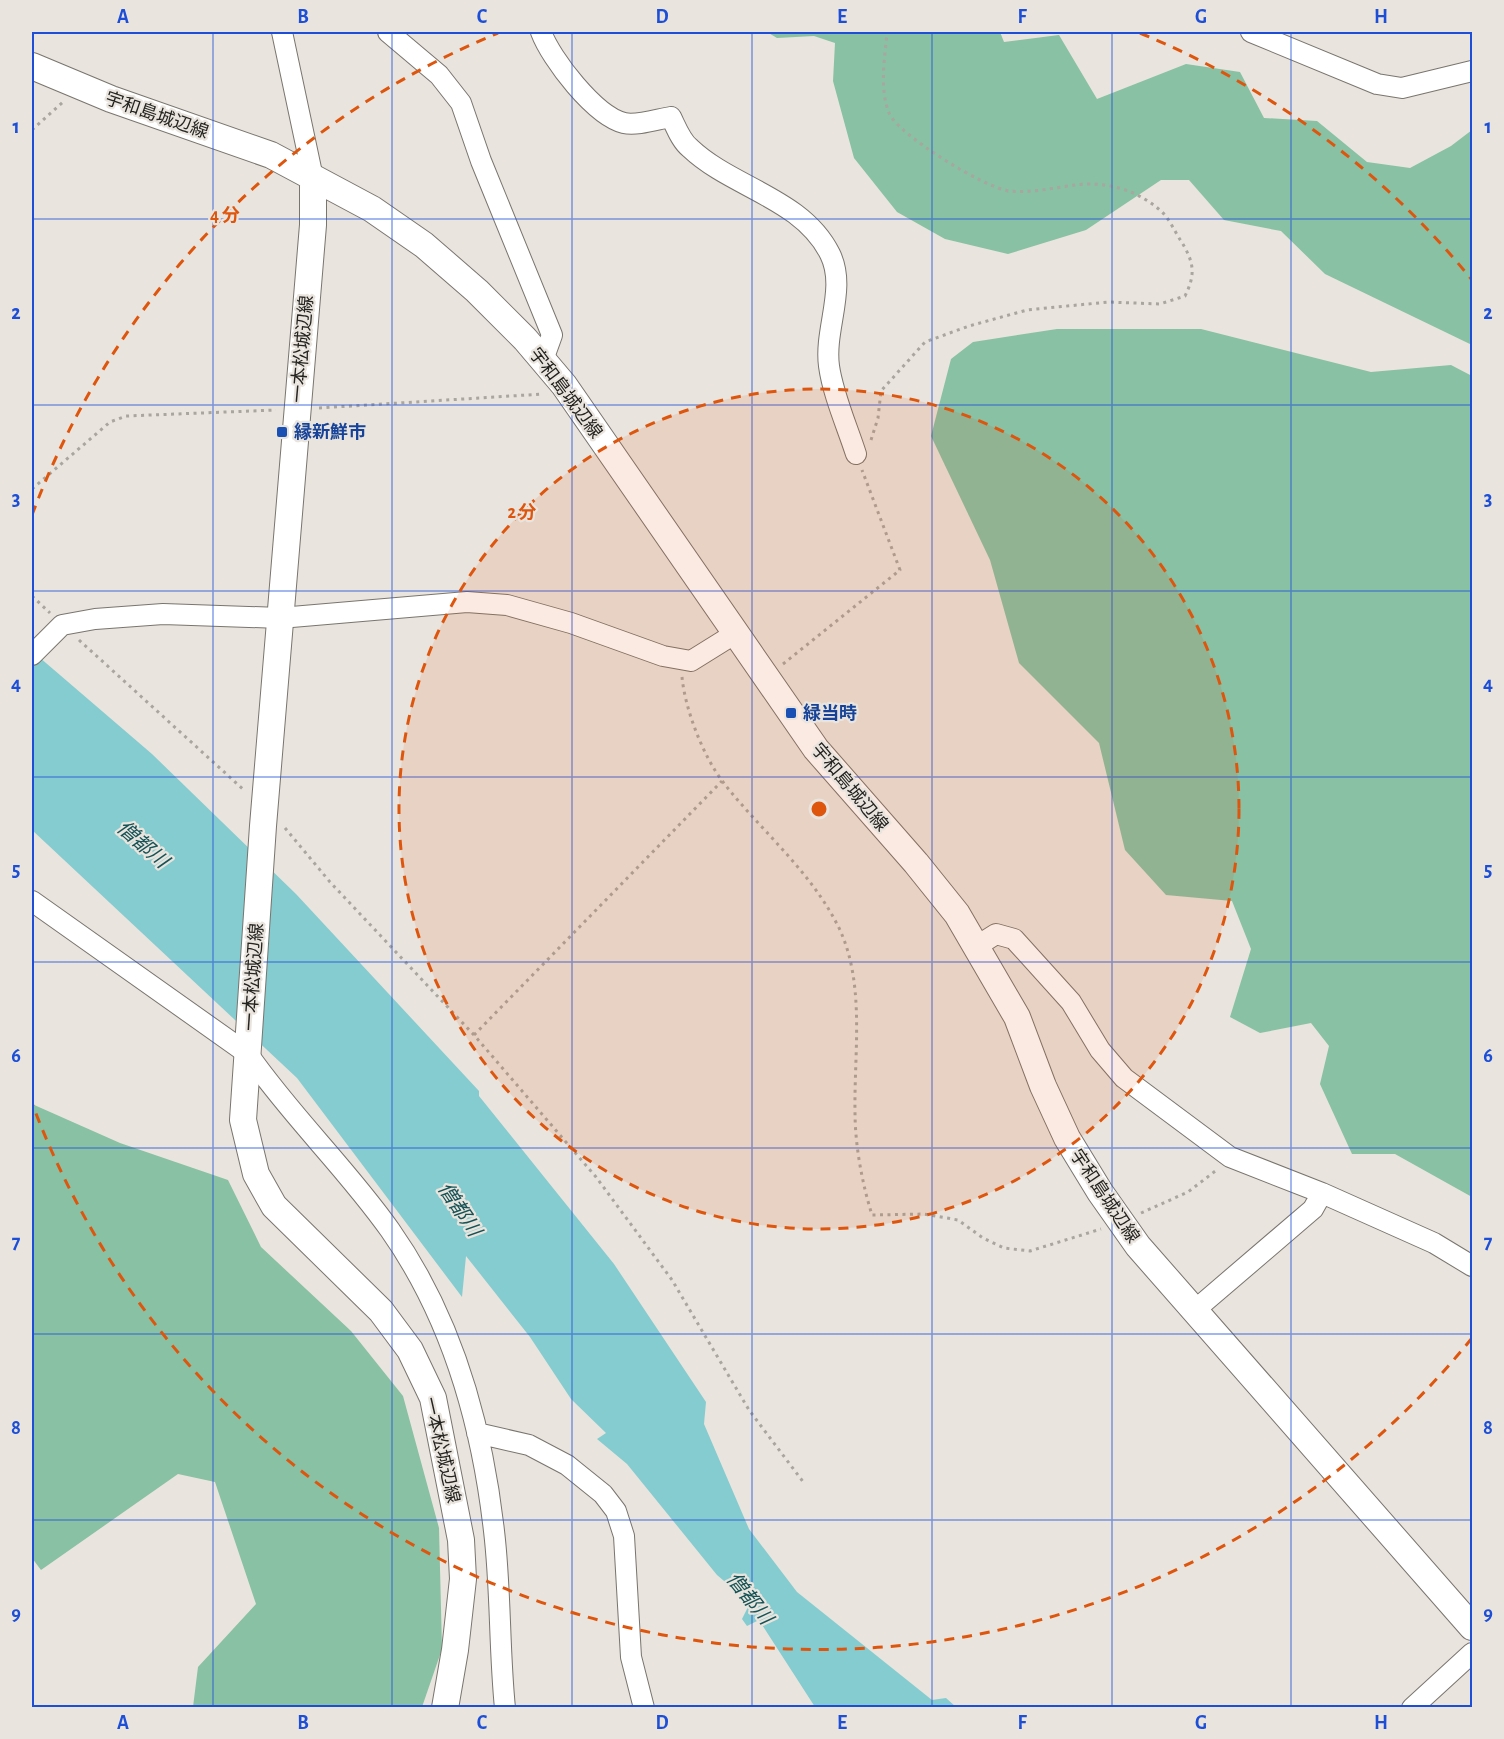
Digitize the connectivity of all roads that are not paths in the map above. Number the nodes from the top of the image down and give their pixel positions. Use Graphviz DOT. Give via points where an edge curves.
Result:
graph roads {
  1 [pos="282,32"];
  2 [pos="388,32"];
  3 [pos="541,32"];
  4 [pos="1251,32"];
  5 [pos="32,66"];
  6 [pos="1473,71"];
  7 [pos="313,178"];
  8 [pos="543,360"];
  9 [pos="856,454"];
  10 [pos="280,618"];
  11 [pos="736,633"];
  12 [pos="32,655"];
  13 [pos="32,901"];
  14 [pos="977,946"];
  15 [pos="248,1054"];
  16 [pos="1322,1193"];
  17 [pos="1473,1266"];
  18 [pos="1195,1310"];
  19 [pos="477,1432"];
  20 [pos="1473,1627"];
  21 [pos="1473,1653"];
  22 [pos="445,1707"];
  23 [pos="505,1707"];
  24 [pos="644,1707"];
  25 [pos="1412,1707"];
  1 -- 7 [label="street"];
  2 -- 8 [label="street" via="439,75 461,103 552,335"];
  3 -- 9 [label="street" via="548,50 611,118 627,124 671,117 687,147 809,224 830,254 837,277 828,340 829,367"];
  4 -- 6 [label="street" via="1377,84 1402,88"];
  5 -- 7 [label="main road, 宇和島城辺線" via="71,84 271,154"];
  7 -- 8 [label="main road, 宇和島城辺線" via="372,209 424,245 477,291"];
  7 -- 10 [label="main road, 一本松城辺線"];
  8 -- 11 [label="main road, 宇和島城辺線"];
  10 -- 11 [label="street" via="467,602 507,605 691,661"];
  10 -- 12 [label="street" via="163,614 95,619 60,628"];
  10 -- 15 [label="main road, 一本松城辺線"];
  11 -- 14 [label="main road, 宇和島城辺線" via="816,750 916,863"];
  13 -- 15 [label="street"];
  14 -- 16 [label="street" via="996,934 1014,939 1071,1002 1100,1050 1124,1078 1230,1157"];
  14 -- 18 [label="main road, 宇和島城辺線" via="1017,1017 1067,1138 1138,1246"];
  15 -- 19 [label="street" via="390,1230 449,1338"];
  15 -- 22 [label="main road, 一本松城辺線" via="243,1120 260,1182 274,1206 381,1311 410,1350 433,1398 461,1540 463,1580"];
  16 -- 17 [label="street" via="1434,1243"];
  16 -- 18 [label="street" via="1313,1209"];
  18 -- 20 [label="main road, 宇和島城辺線"];
  19 -- 23 [label="street" via="495,1531"];
  19 -- 24 [label="street" via="529,1445 567,1465 603,1494 616,1511 624,1536 631,1657"];
  21 -- 25 [label="street"];
}
